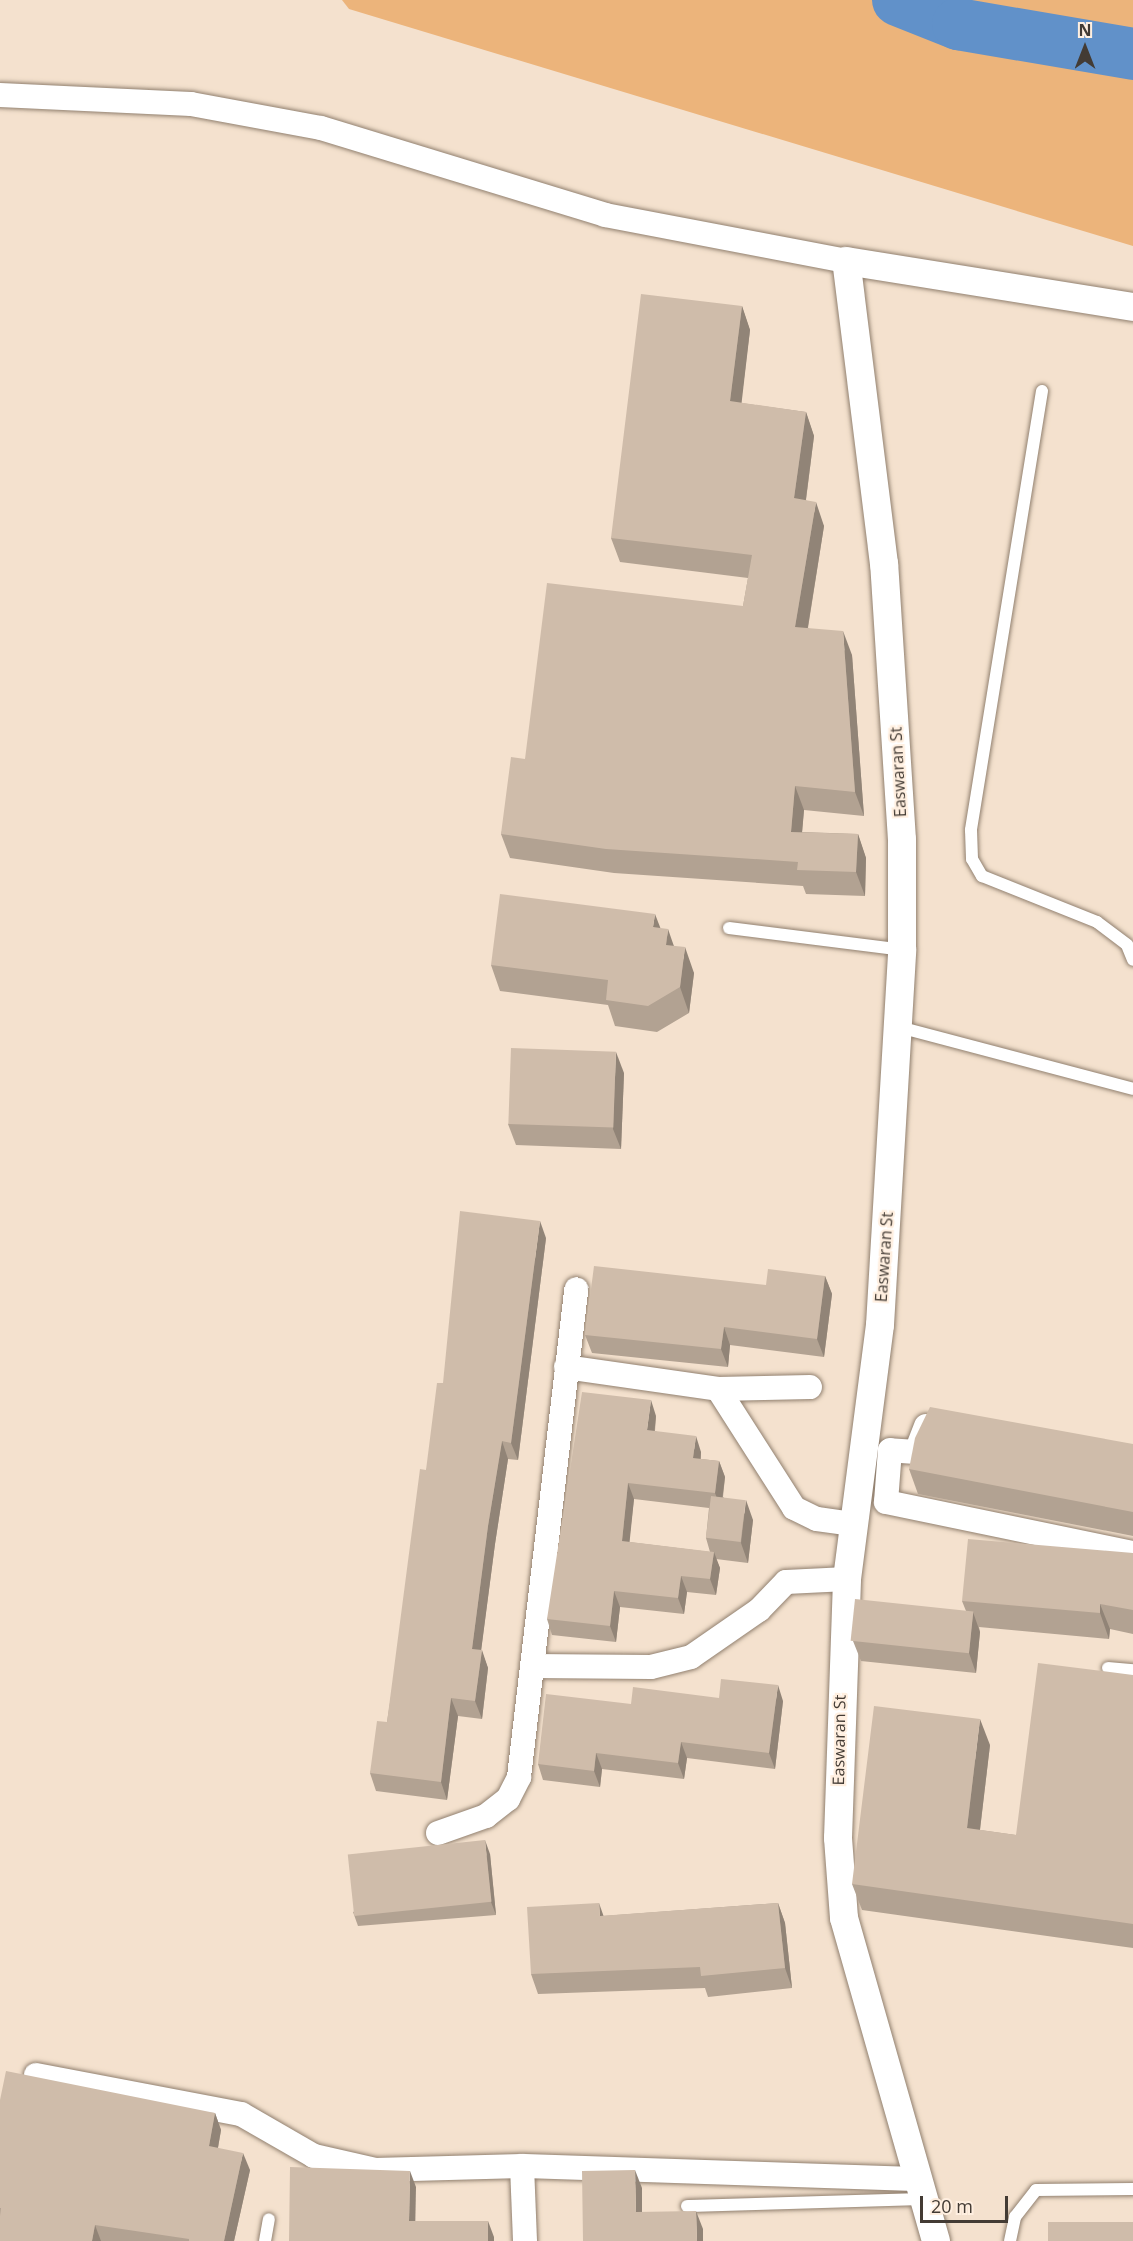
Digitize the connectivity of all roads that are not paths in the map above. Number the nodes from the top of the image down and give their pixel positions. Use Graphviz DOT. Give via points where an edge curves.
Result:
graph roads {
  1 [pos="0,95"];
  2 [pos="846,261"];
  3 [pos="1133,307"];
  4 [pos="1042,391"];
  5 [pos="729,928"];
  6 [pos="902,950"];
  7 [pos="1133,960"];
  8 [pos="899,1027"];
  9 [pos="1133,1089"];
  10 [pos="576,1289"];
  11 [pos="566,1367"];
  12 [pos="810,1387"];
  13 [pos="718,1389"];
  14 [pos="944,1413"];
  15 [pos="860,1484"];
  16 [pos="887,1487"];
  17 [pos="854,1524"];
  18 [pos="1133,1553"];
  19 [pos="847,1579"];
  20 [pos="532,1666"];
  21 [pos="1108,1668"];
  22 [pos="1133,1670"];
  23 [pos="438,1833"];
  24 [pos="36,2075"];
  25 [pos="522,2166"];
  26 [pos="921,2189"];
  27 [pos="1133,2189"];
  28 [pos="687,2206"];
  29 [pos="269,2219"];
  30 [pos="265,2241"];
  31 [pos="525,2241"];
  32 [pos="936,2241"];
  33 [pos="1010,2241"];
  1 -- 2 [label="street" via="191,104 321,128 605,215"];
  2 -- 3 [label="street"];
  2 -- 6 [label="street, Easwaran St" via="884,564 902,840"];
  4 -- 7 [label="lane" via="971,830 972,859 982,876 1097,922 1127,945"];
  5 -- 6 [label="lane"];
  6 -- 8 [label="street, Easwaran St"];
  8 -- 9 [label="lane"];
  8 -- 15 [label="street, Easwaran St" via="880,1325"];
  10 -- 11 [label="street"];
  11 -- 13 [label="street"];
  11 -- 20 [label="street"];
  12 -- 13 [label="street"];
  13 -- 17 [label="street" via="794,1508 817,1519"];
  14 -- 16 [label="street" via="933,1411 915,1452 890,1450"];
  15 -- 16 [label="street"];
  15 -- 17 [label="street, Easwaran St"];
  16 -- 18 [label="street" via="886,1502"];
  17 -- 19 [label="street, Easwaran St"];
  19 -- 20 [label="street" via="786,1582 759,1610 691,1657 651,1667"];
  19 -- 26 [label="street, Easwaran St" via="838,1718 844,1918"];
  20 -- 23 [label="street" via="519,1777 508,1799 486,1816"];
  21 -- 22 [label="lane"];
  24 -- 25 [label="street" via="241,2114 314,2156 375,2170"];
  25 -- 26 [label="street"];
  25 -- 31 [label="street"];
  26 -- 28 [label="lane"];
  26 -- 32 [label="street, Easwaran St"];
  27 -- 33 [label="lane" via="1036,2190 1015,2217"];
  29 -- 30 [label="lane"];
}
